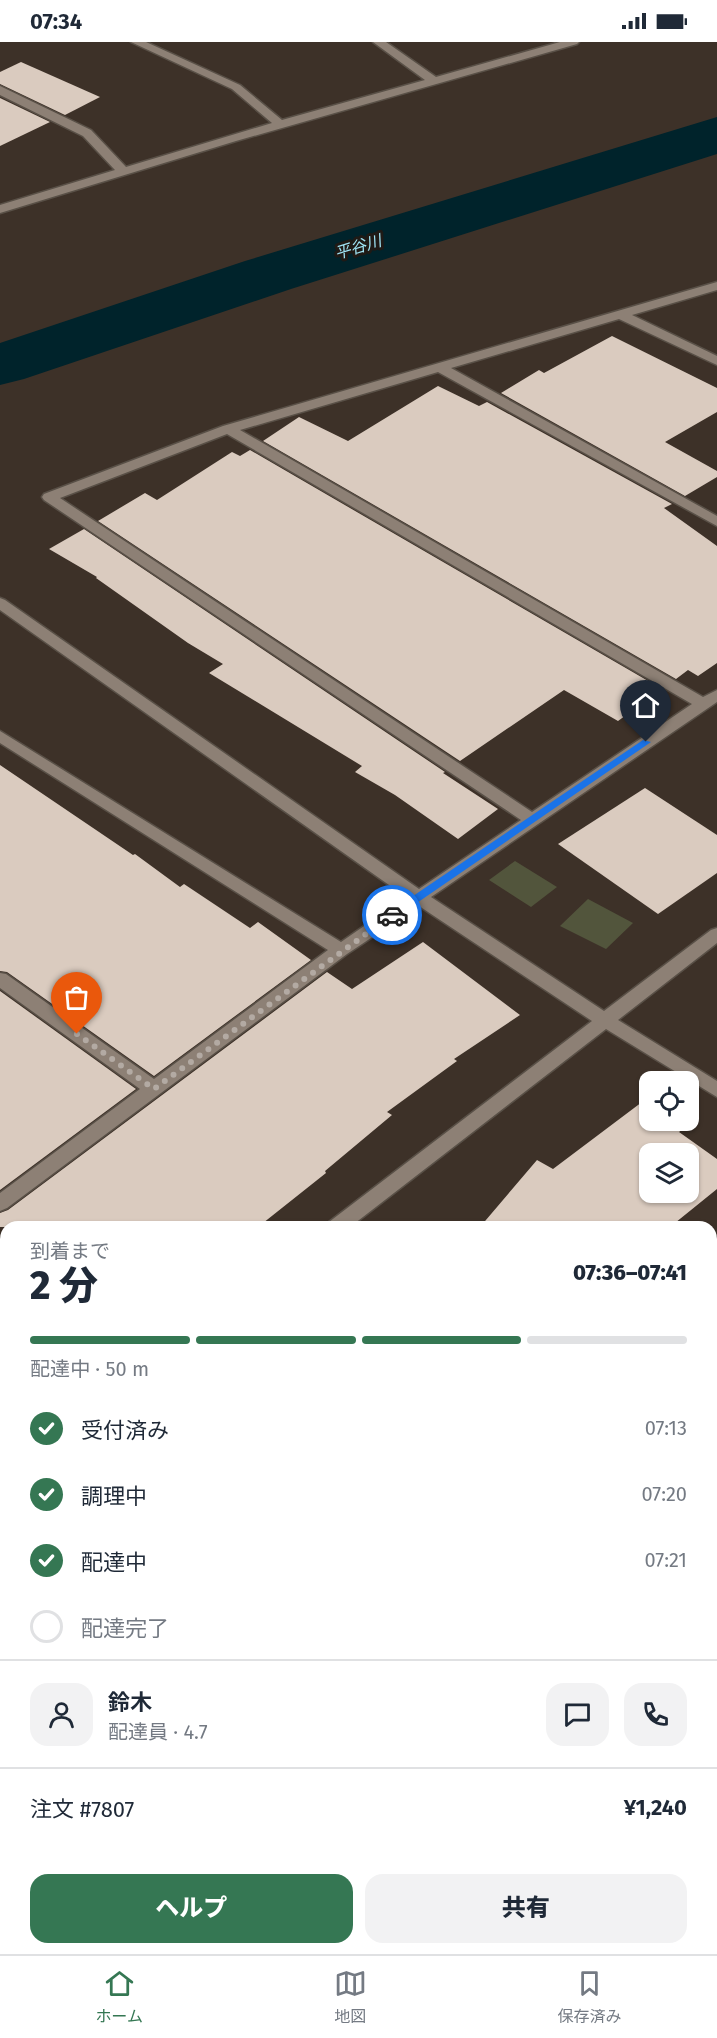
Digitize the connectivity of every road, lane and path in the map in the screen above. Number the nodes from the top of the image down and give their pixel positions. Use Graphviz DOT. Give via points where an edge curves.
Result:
graph roads {
  1 [pos="137,42"];
  2 [pos="379,42"];
  3 [pos="573,42"];
  4 [pos="434,81"];
  5 [pos="0,90"];
  6 [pos="280,125"];
  7 [pos="123,171"];
  8 [pos="0,209"];
  9 [pos="717,286"];
  10 [pos="620,314"];
  11 [pos="717,361"];
  12 [pos="438,366"];
  13 [pos="228,429"];
  14 [pos="717,522"];
  15 [pos="0,603"];
  16 [pos="710,699"];
  17 [pos="0,736"];
  18 [pos="532,820"];
  19 [pos="418,897"];
  20 [pos="717,934"];
  21 [pos="341,950"];
  22 [pos="0,979"];
  23 [pos="603,1019"];
  24 [pos="154,1089"];
  25 [pos="717,1090"];
  26 [pos="0,1203"];
  27 [pos="344,1221"];
  1 -- 6 [label="street" via="236,87"];
  2 -- 4 [label="street"];
  3 -- 4 [label="street"];
  4 -- 6 [label="street"];
  5 -- 7 [label="street" via="87,133"];
  6 -- 7 [label="street"];
  7 -- 8 [label="street"];
  9 -- 10 [label="street"];
  10 -- 11 [label="street"];
  10 -- 12 [label="street"];
  12 -- 13 [label="street"];
  12 -- 14 [label="street"];
  13 -- 16 [label="street"];
  13 -- 18 [label="street" via="49,498"];
  15 -- 19 [label="street"];
  16 -- 18 [label="street"];
  17 -- 21 [label="street"];
  18 -- 19 [label="street"];
  19 -- 21 [label="street"];
  19 -- 23 [label="street"];
  20 -- 23 [label="street"];
  21 -- 24 [label="street"];
  22 -- 24 [label="street"];
  23 -- 25 [label="street"];
  23 -- 27 [label="street"];
  24 -- 26 [label="street"];
}
